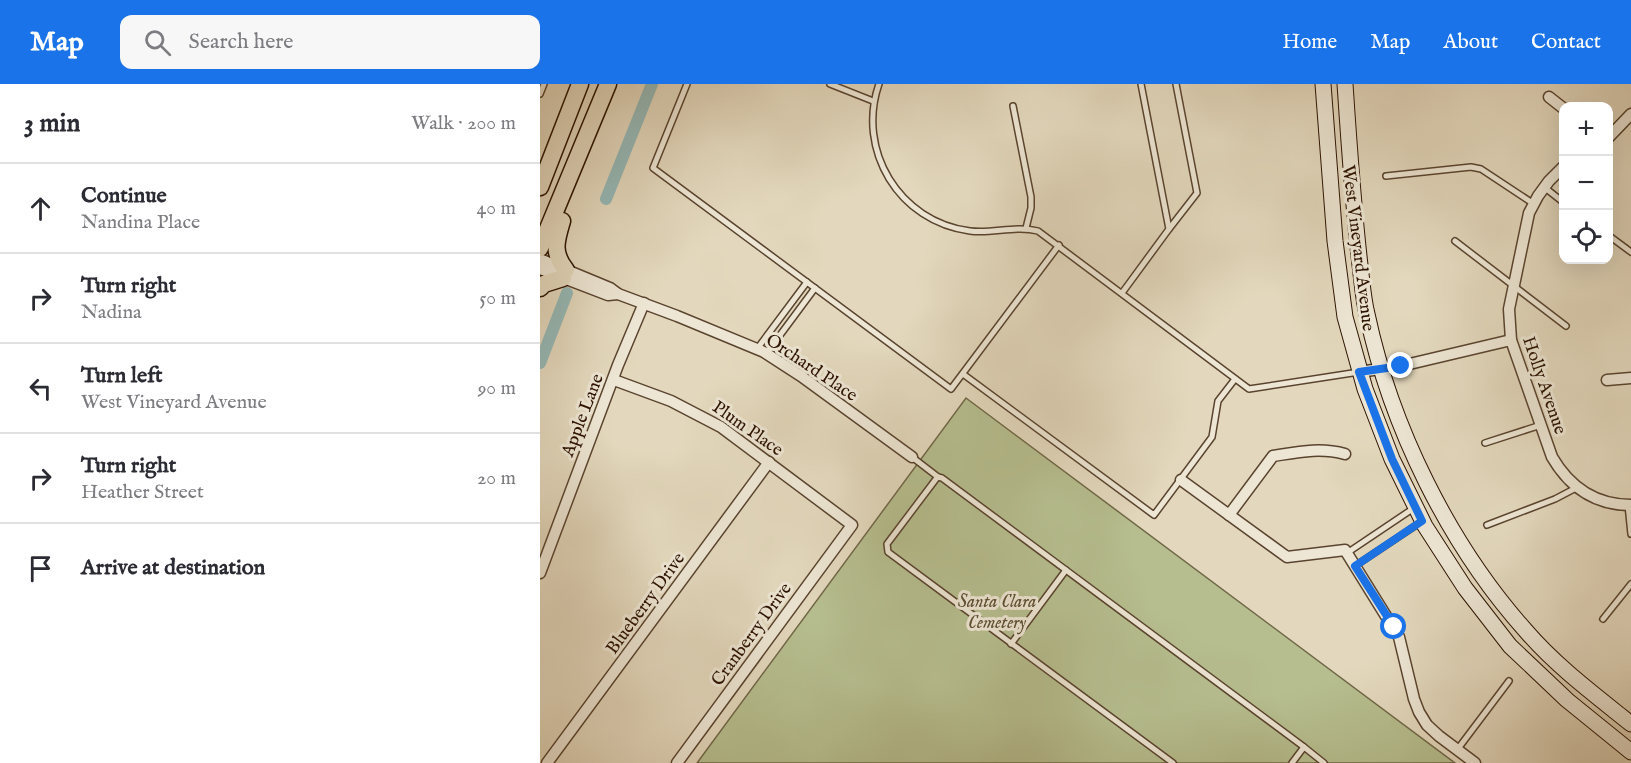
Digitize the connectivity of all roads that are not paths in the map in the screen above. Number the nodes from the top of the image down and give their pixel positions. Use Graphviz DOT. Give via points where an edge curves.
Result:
graph roads {
  1 [pos="544,84"];
  2 [pos="580,84"];
  3 [pos="608,84"];
  4 [pos="687,84"];
  5 [pos="830,84"];
  6 [pos="879,84"];
  7 [pos="1141,84"];
  8 [pos="1176,84"];
  9 [pos="1323,84"];
  10 [pos="1345,84"];
  11 [pos="540,94"];
  12 [pos="1550,97"];
  13 [pos="873,101"];
  14 [pos="1559,105"];
  15 [pos="1013,106"];
  16 [pos="1631,114"];
  17 [pos="592,123"];
  18 [pos="1613,133"];
  19 [pos="1559,171"];
  20 [pos="1386,176"];
  21 [pos="540,187"];
  22 [pos="1544,187"];
  23 [pos="1559,199"];
  24 [pos="1534,204"];
  25 [pos="1026,228"];
  26 [pos="1169,229"];
  27 [pos="1613,239"];
  28 [pos="1455,241"];
  29 [pos="1059,245"];
  30 [pos="540,248"];
  31 [pos="1631,252"];
  32 [pos="540,259"];
  33 [pos="540,269"];
  34 [pos="565,274"];
  35 [pos="807,282"];
  36 [pos="1513,287"];
  37 [pos="540,288"];
  38 [pos="815,288"];
  39 [pos="1122,293"];
  40 [pos="644,303"];
  41 [pos="1566,326"];
  42 [pos="1511,340"];
  43 [pos="762,351"];
  44 [pos="1381,369"];
  45 [pos="1359,372"];
  46 [pos="963,374"];
  47 [pos="1631,378"];
  48 [pos="1235,379"];
  49 [pos="614,380"];
  50 [pos="1607,380"];
  51 [pos="1540,424"];
  52 [pos="1485,443"];
  53 [pos="1345,454"];
  54 [pos="912,457"];
  55 [pos="769,462"];
  56 [pos="938,477"];
  57 [pos="1181,480"];
  58 [pos="1576,488"];
  59 [pos="1630,505"];
  60 [pos="1419,514"];
  61 [pos="1229,515"];
  62 [pos="852,525"];
  63 [pos="1486,525"];
  64 [pos="1631,534"];
  65 [pos="1347,553"];
  66 [pos="1355,566"];
  67 [pos="1066,570"];
  68 [pos="540,573"];
  69 [pos="1631,584"];
  70 [pos="1603,619"];
  71 [pos="1011,644"];
  72 [pos="1509,681"];
  73 [pos="1631,724"];
  74 [pos="1304,747"];
  75 [pos="1457,750"];
  76 [pos="1631,752"];
  77 [pos="547,763"];
  78 [pos="677,763"];
  79 [pos="1173,763"];
  80 [pos="1292,763"];
  81 [pos="1324,763"];
  82 [pos="1475,763"];
  1 -- 11 [label="lane"];
  2 -- 21 [label="main road"];
  3 -- 17 [label="main road"];
  4 -- 35 [label="lane" via="653,168"];
  5 -- 13 [label="lane"];
  6 -- 13 [label="lane"];
  7 -- 26 [label="lane"];
  8 -- 26 [label="lane" via="1197,193"];
  9 -- 45 [label="main road, West Vineyard Avenue" via="1341,285"];
  10 -- 44 [label="main road, West Vineyard Avenue" via="1357,239 1367,313"];
  12 -- 14 [label="street"];
  13 -- 25 [label="lane" via="872,133 879,159 909,203 932,219 957,228 983,232"];
  15 -- 25 [label="lane" via="1031,197"];
  16 -- 18 [label="street"];
  17 -- 30 [label="main road"];
  17 -- 34 [label="main road" via="555,242"];
  19 -- 22 [label="street, Holly Avenue"];
  20 -- 24 [label="lane" via="1481,169"];
  22 -- 23 [label="lane"];
  22 -- 24 [label="street, Holly Avenue"];
  24 -- 36 [label="street, Holly Avenue" via="1524,231"];
  25 -- 29 [label="lane"];
  26 -- 39 [label="lane"];
  27 -- 31 [label="lane"];
  28 -- 36 [label="lane"];
  29 -- 39 [label="lane"];
  29 -- 46 [label="lane"];
  32 -- 34 [label="street, Orchard Place"];
  33 -- 34 [label="street, Orchard Place"];
  34 -- 37 [label="main road"];
  34 -- 40 [label="street, Orchard Place"];
  35 -- 38 [label="lane"];
  35 -- 43 [label="lane"];
  36 -- 41 [label="lane"];
  36 -- 42 [label="street, Holly Avenue" via="1509,309"];
  38 -- 43 [label="lane"];
  38 -- 46 [label="lane" via="951,389"];
  39 -- 48 [label="lane"];
  40 -- 43 [label="street, Orchard Place"];
  40 -- 49 [label="street, Apple Lane"];
  42 -- 44 [label="street"];
  42 -- 51 [label="street, Holly Avenue"];
  43 -- 54 [label="street, Orchard Place"];
  44 -- 45 [label="street"];
  44 -- 73 [label="main road, West Vineyard Avenue" via="1413,455 1444,516 1483,576 1526,632"];
  45 -- 48 [label="lane" via="1249,389"];
  45 -- 60 [label="main road, West Vineyard Avenue" via="1392,459"];
  46 -- 57 [label="lane" via="1154,515"];
  47 -- 50 [label="street"];
  48 -- 57 [label="lane" via="1218,401 1212,437"];
  49 -- 55 [label="street, Plum Place" via="698,413"];
  49 -- 68 [label="street, Apple Lane"];
  51 -- 52 [label="lane"];
  51 -- 58 [label="street, Holly Avenue" via="1556,464"];
  53 -- 61 [label="street" via="1316,449 1273,456"];
  54 -- 56 [label="lane"];
  55 -- 62 [label="street, Plum Place"];
  55 -- 77 [label="street, Blueberry Drive"];
  56 -- 67 [label="lane"];
  56 -- 71 [label="lane" via="887,544 888,552"];
  57 -- 61 [label="street"];
  58 -- 59 [label="street, Holly Avenue" via="1592,498"];
  58 -- 63 [label="lane"];
  59 -- 64 [label="lane"];
  60 -- 65 [label="lane"];
  60 -- 66 [label="lane"];
  60 -- 76 [label="main road, West Vineyard Avenue" via="1465,588 1510,646 1567,700"];
  61 -- 65 [label="street" via="1287,557 1345,550"];
  62 -- 78 [label="street, Cranberry Drive"];
  65 -- 66 [label="street"];
  66 -- 75 [label="street" via="1399,637 1419,712 1427,725"];
  67 -- 71 [label="lane"];
  67 -- 74 [label="lane"];
  69 -- 70 [label="lane"];
  71 -- 79 [label="lane"];
  72 -- 75 [label="lane"];
  74 -- 80 [label="lane"];
  74 -- 81 [label="lane"];
  75 -- 82 [label="street"];
}
